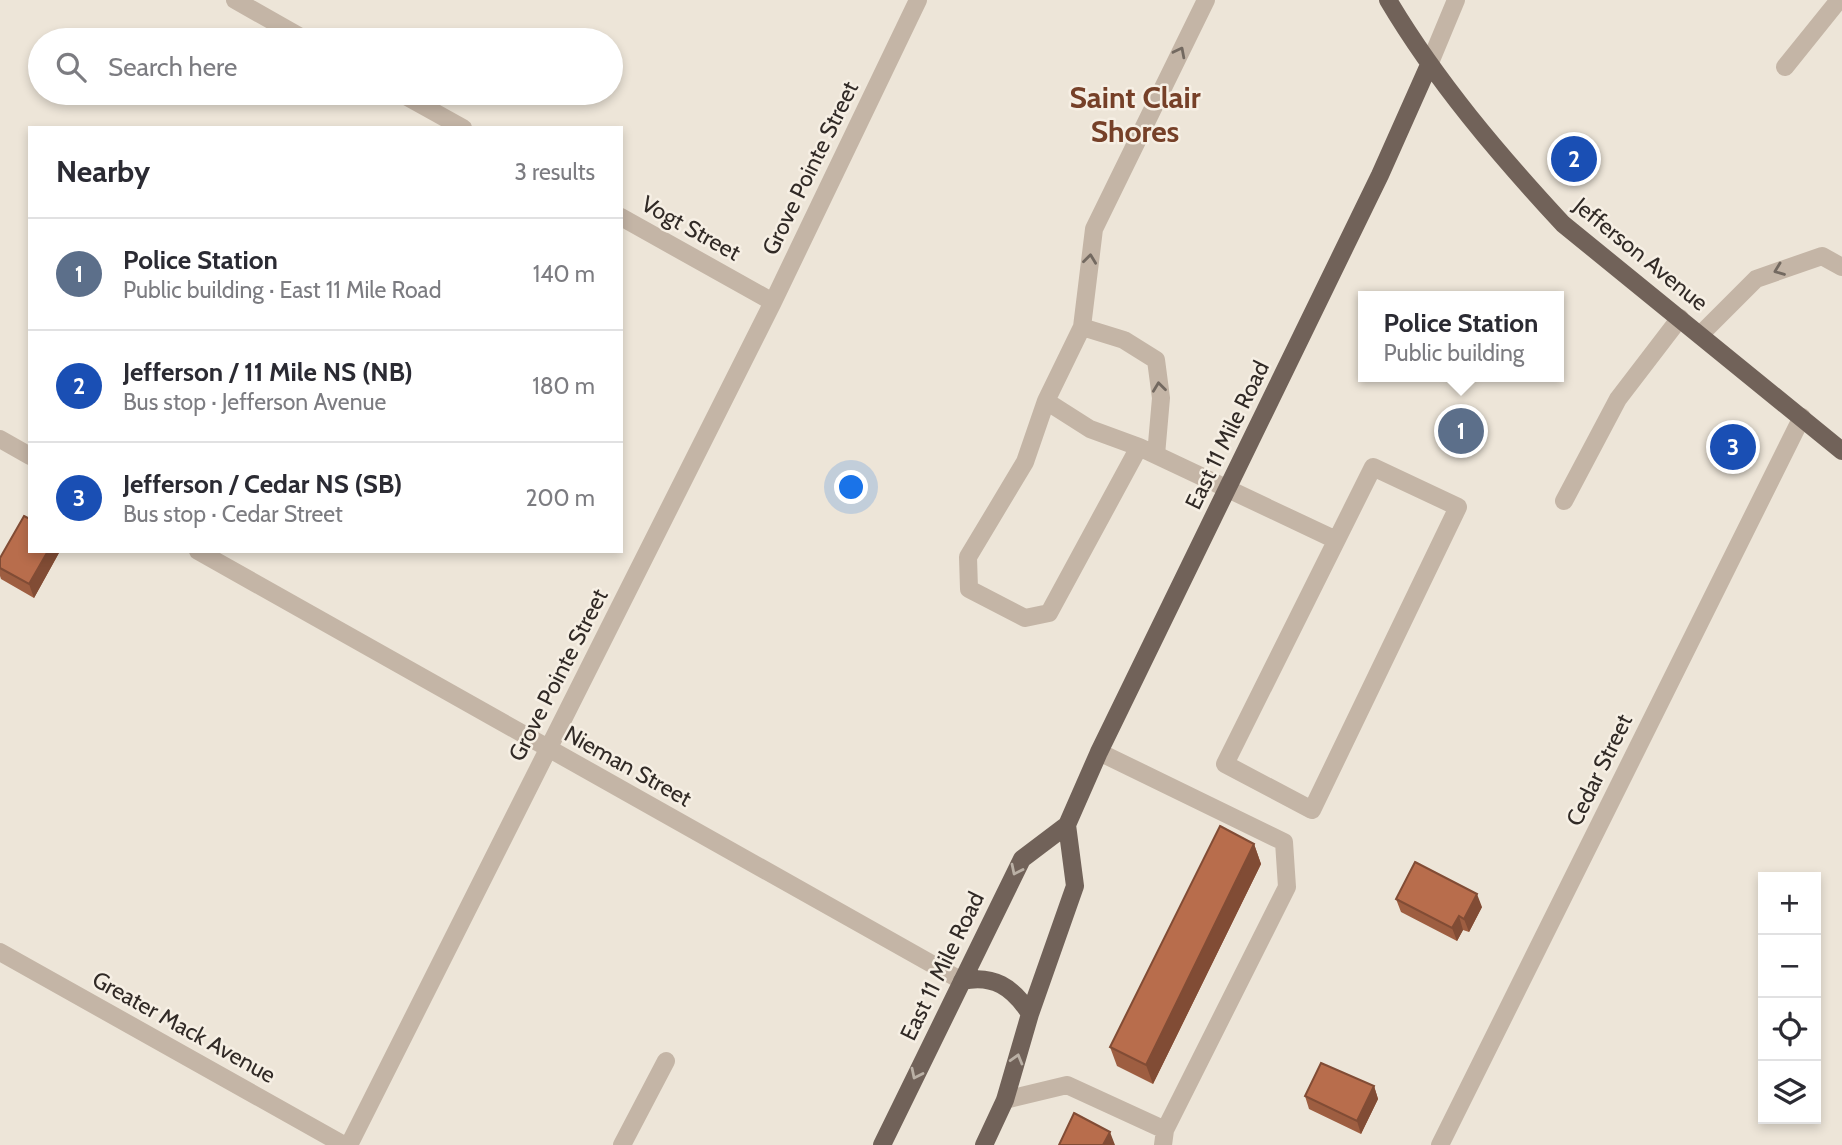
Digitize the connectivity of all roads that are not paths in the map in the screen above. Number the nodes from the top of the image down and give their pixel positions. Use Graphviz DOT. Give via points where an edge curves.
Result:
graph roads {
  1 [pos="234,0"];
  2 [pos="918,0"];
  3 [pos="1206,0"];
  4 [pos="1388,0"];
  5 [pos="1456,0"];
  6 [pos="1839,0"];
  7 [pos="284,28"];
  8 [pos="1429,65"];
  9 [pos="1784,67"];
  10 [pos="422,105"];
  11 [pos="459,126"];
  12 [pos="623,218"];
  13 [pos="1842,267"];
  14 [pos="774,302"];
  15 [pos="1680,318"];
  16 [pos="1082,327"];
  17 [pos="1701,334"];
  18 [pos="1046,401"];
  19 [pos="1802,417"];
  20 [pos="0,439"];
  21 [pos="1139,447"];
  22 [pos="1842,451"];
  23 [pos="28,455"];
  24 [pos="1156,455"];
  25 [pos="1228,488"];
  26 [pos="1564,501"];
  27 [pos="1336,540"];
  28 [pos="202,553"];
  29 [pos="548,750"];
  30 [pos="1099,752"];
  31 [pos="1067,825"];
  32 [pos="0,952"];
  33 [pos="961,981"];
  34 [pos="1030,1014"];
  35 [pos="666,1061"];
  36 [pos="1005,1100"];
  37 [pos="1164,1137"];
  38 [pos="347,1145"];
  39 [pos="622,1145"];
  40 [pos="882,1145"];
  41 [pos="984,1145"];
  42 [pos="1440,1145"];
  1 -- 7 [label="street"];
  2 -- 14 [label="street, Grove Pointe Street"];
  16 -- 3 [label="street, one-way" via="1094,229"];
  4 -- 8 [label="main road, Jefferson Avenue"];
  5 -- 8 [label="street"];
  6 -- 9 [label="street"];
  8 -- 15 [label="main road, Jefferson Avenue" via="1563,224"];
  8 -- 25 [label="main road, East 11 Mile Road"];
  10 -- 11 [label="street"];
  12 -- 14 [label="street, Vogt Street"];
  13 -- 17 [label="street, one-way" via="1822,256 1756,279"];
  14 -- 29 [label="street, Grove Pointe Street"];
  15 -- 17 [label="main road, Jefferson Avenue"];
  15 -- 26 [label="street" via="1618,399"];
  16 -- 18 [label="street"];
  24 -- 16 [label="street, one-way" via="1161,398 1156,360 1124,340"];
  17 -- 19 [label="main road, Jefferson Avenue"];
  18 -- 21 [label="street" via="1090,429"];
  18 -- 21 [label="street" via="1025,462 968,557 969,589 994,604 1025,618 1049,613"];
  19 -- 22 [label="main road, Jefferson Avenue"];
  19 -- 42 [label="street, Cedar Street"];
  20 -- 23 [label="street"];
  21 -- 24 [label="street"];
  24 -- 25 [label="street"];
  25 -- 27 [label="street"];
  25 -- 30 [label="main road, East 11 Mile Road"];
  27 -- 27 [label="street" via="1373,467 1458,507 1312,810 1225,764"];
  28 -- 29 [label="street, Nieman Street"];
  29 -- 33 [label="street, Nieman Street"];
  29 -- 38 [label="street, Grove Pointe Street"];
  30 -- 31 [label="main road, East 11 Mile Road"];
  30 -- 37 [label="street" via="1284,842 1287,887"];
  31 -- 33 [label="main road, East 11 Mile Road, one-way" via="1022,859"];
  31 -- 34 [label="main road" via="1075,886"];
  32 -- 38 [label="street, Greater Mack Avenue"];
  33 -- 34 [label="main road" via="994,980 1014,993"];
  33 -- 40 [label="main road, East 11 Mile Road, one-way"];
  36 -- 34 [label="main road, one-way"];
  35 -- 39 [label="street"];
  36 -- 37 [label="street" via="1067,1085"];
  36 -- 41 [label="main road"];
}
